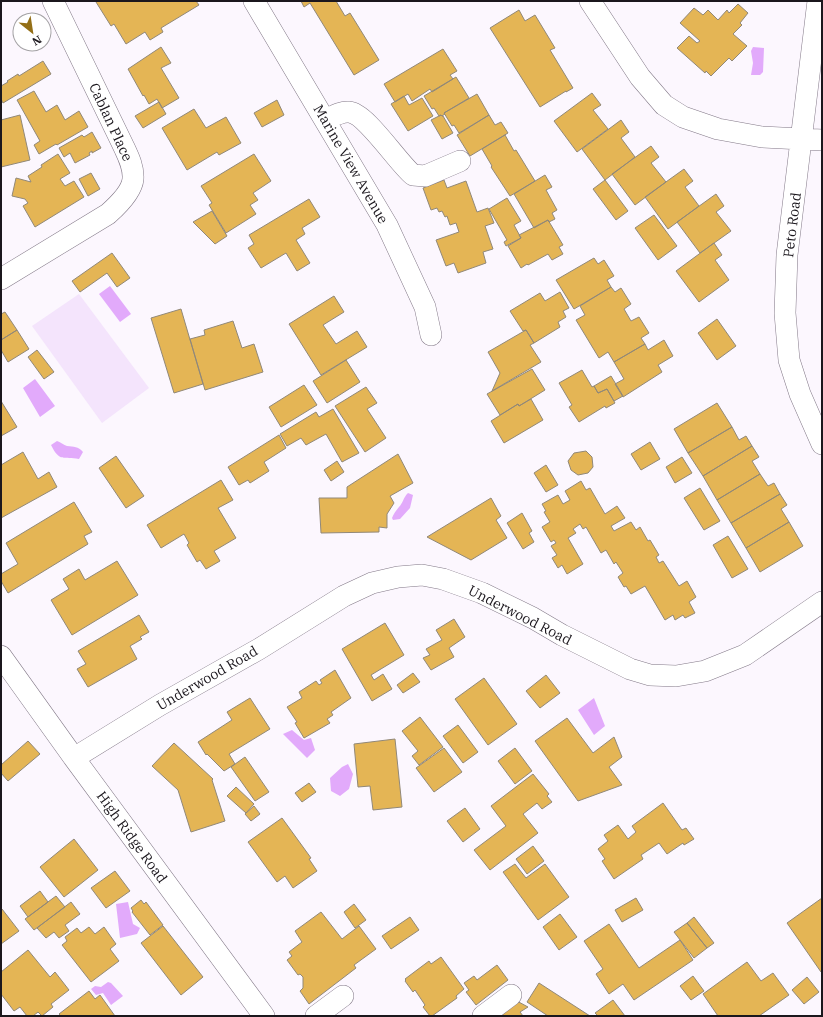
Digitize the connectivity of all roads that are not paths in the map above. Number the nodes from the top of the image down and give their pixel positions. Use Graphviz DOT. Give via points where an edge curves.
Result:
graph roads {
  1 [pos="53,1"];
  2 [pos="254,1"];
  3 [pos="590,1"];
  4 [pos="818,1"];
  5 [pos="325,120"];
  6 [pos="812,139"];
  7 [pos="460,161"];
  8 [pos="1,279"];
  9 [pos="431,335"];
  10 [pos="822,444"];
  11 [pos="822,602"];
  12 [pos="1,656"];
  13 [pos="74,758"];
  14 [pos="511,995"];
  15 [pos="343,996"];
  16 [pos="264,1016"];
  17 [pos="316,1016"];
  18 [pos="483,1016"];
  1 -- 8 [label="street, Cablan Place" via="131,163 133,180 118,205 108,214"];
  2 -- 5 [label="street, Marine View Avenue"];
  3 -- 6 [label="street" via="640,77 664,105 683,117 718,129 743,134"];
  4 -- 6 [label="street, Peto Road"];
  5 -- 7 [label="street" via="342,113 354,113 371,127 413,176 425,176"];
  5 -- 9 [label="street, Marine View Avenue" via="387,225 425,307"];
  6 -- 10 [label="street, Peto Road" via="787,255 785,313 789,360 800,394"];
  11 -- 13 [label="street, Underwood Road" via="745,655 705,671 676,676 650,675 630,669 562,636 533,618 482,593 443,579 422,575 398,577 372,584 344,596"];
  12 -- 13 [label="street, High Ridge Road"];
  13 -- 16 [label="street, High Ridge Road"];
  14 -- 18 [label="street"];
  15 -- 17 [label="street"];
}
